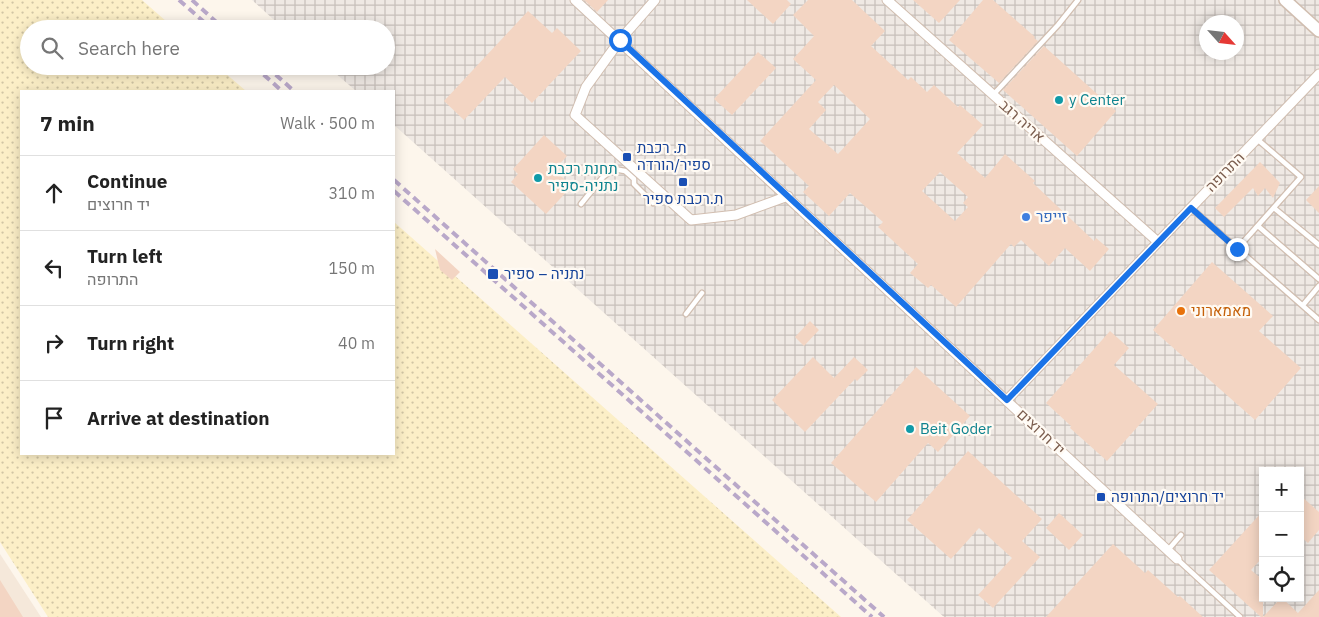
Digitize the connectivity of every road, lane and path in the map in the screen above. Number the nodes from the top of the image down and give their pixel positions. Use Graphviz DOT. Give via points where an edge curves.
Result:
graph roads {
  1 [pos="575,0"];
  2 [pos="655,0"];
  3 [pos="887,0"];
  4 [pos="1078,0"];
  5 [pos="1285,0"];
  6 [pos="1319,31"];
  7 [pos="620,40"];
  8 [pos="1319,74"];
  9 [pos="993,95"];
  10 [pos="1257,139"];
  11 [pos="788,196"];
  12 [pos="581,204"];
  13 [pos="654,204"];
  14 [pos="1191,208"];
  15 [pos="1274,208"];
  16 [pos="1258,226"];
  17 [pos="1158,242"];
  18 [pos="1319,245"];
  19 [pos="1237,249"];
  20 [pos="1319,279"];
  21 [pos="1319,286"];
  22 [pos="702,294"];
  23 [pos="1303,306"];
  24 [pos="686,314"];
  25 [pos="1319,320"];
  26 [pos="1007,400"];
  27 [pos="1180,535"];
  28 [pos="1168,550"];
  29 [pos="1177,559"];
  30 [pos="1240,617"];
  1 -- 7 [label="street, יד חרוצים"];
  2 -- 7 [label="street"];
  3 -- 9 [label="street, אריה רגב"];
  4 -- 9 [label="lane"];
  5 -- 6 [label="street"];
  7 -- 11 [label="street, יד חרוצים"];
  7 -- 11 [label="street" via="586,88 575,115 593,132 691,220 736,215"];
  8 -- 10 [label="street, התרופה"];
  9 -- 17 [label="street, אריה רגב"];
  10 -- 14 [label="street, התרופה"];
  10 -- 15 [label="lane" via="1301,177"];
  11 -- 26 [label="street, יד חרוצים"];
  12 -- 13 [label="lane" via="603,177 614,169 625,171"];
  14 -- 17 [label="street, התרופה"];
  14 -- 19 [label="lane"];
  15 -- 16 [label="lane"];
  15 -- 18 [label="lane"];
  16 -- 19 [label="lane"];
  16 -- 20 [label="lane"];
  17 -- 26 [label="street, התרופה"];
  19 -- 23 [label="lane"];
  21 -- 23 [label="lane"];
  22 -- 24 [label="lane"];
  23 -- 25 [label="lane"];
  26 -- 28 [label="street, יד חרוצים"];
  27 -- 28 [label="lane"];
  28 -- 29 [label="street, יד חרוצים"];
  29 -- 30 [label="lane"];
}
